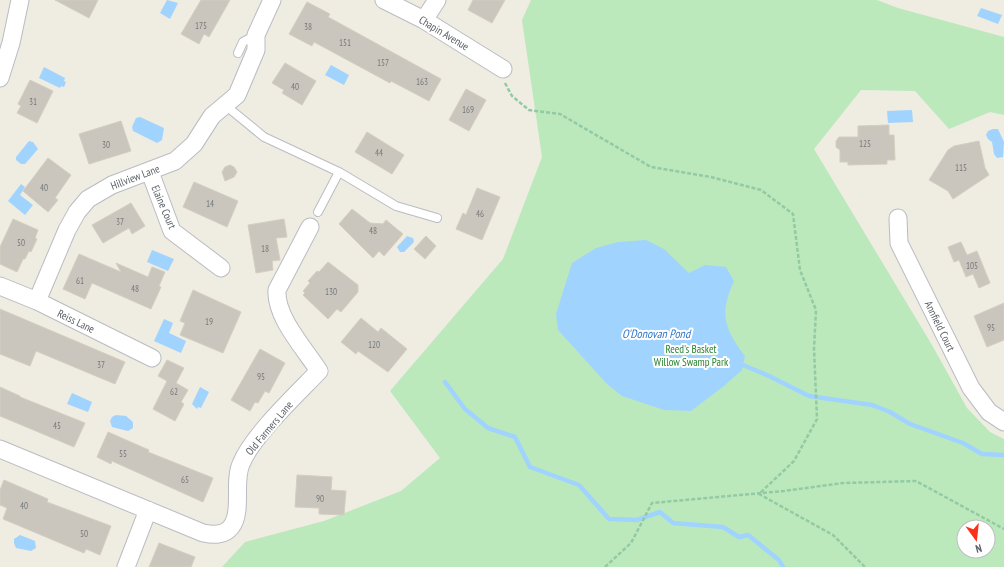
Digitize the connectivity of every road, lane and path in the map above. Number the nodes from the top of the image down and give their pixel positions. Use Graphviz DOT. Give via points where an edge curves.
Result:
graph roads {
  1 [pos="20,0"];
  2 [pos="272,0"];
  3 [pos="384,0"];
  4 [pos="437,0"];
  5 [pos="424,20"];
  6 [pos="256,35"];
  7 [pos="238,54"];
  8 [pos="500,67"];
  9 [pos="0,78"];
  10 [pos="225,105"];
  11 [pos="150,172"];
  12 [pos="339,172"];
  13 [pos="318,212"];
  14 [pos="437,218"];
  15 [pos="898,218"];
  16 [pos="310,227"];
  17 [pos="221,268"];
  18 [pos="0,286"];
  19 [pos="37,301"];
  20 [pos="152,358"];
  21 [pos="1004,422"];
  22 [pos="0,449"];
  23 [pos="759,494"];
  24 [pos="148,510"];
  25 [pos="1004,529"];
  26 [pos="126,567"];
  27 [pos="605,567"];
  28 [pos="865,567"];
  1 -- 9 [label="street"];
  2 -- 6 [label="street, Hillview Lane"];
  3 -- 5 [label="street, Chapin Avenue"];
  4 -- 5 [label="street"];
  5 -- 8 [label="street, Chapin Avenue"];
  6 -- 7 [label="lane" via="243,42"];
  6 -- 10 [label="street, Hillview Lane" via="256,50 237,96"];
  8 -- 23 [label="path" via="512,96 530,110 560,114 651,167 711,177 761,190 793,214 800,270 816,310 814,349 817,419 794,461"];
  10 -- 11 [label="street, Hillview Lane" via="212,116 194,144 175,161"];
  10 -- 12 [label="lane" via="264,137"];
  11 -- 17 [label="street, Elaine Court" via="172,232"];
  11 -- 19 [label="street, Hillview Lane" via="112,185 88,199 77,212"];
  12 -- 13 [label="lane"];
  12 -- 14 [label="lane" via="396,206"];
  15 -- 21 [label="street, Annfield Court" via="899,243 970,388 988,412"];
  16 -- 24 [label="street, Old Farmers Lane" via="277,290 276,299 283,318 319,371 246,454 237,479 233,524 222,534 210,535"];
  18 -- 19 [label="street, Reiss Lane"];
  19 -- 20 [label="street, Reiss Lane"];
  22 -- 24 [label="street, Old Farmers Lane"];
  23 -- 25 [label="path" via="843,483 916,481"];
  23 -- 27 [label="path" via="652,503 631,543"];
  23 -- 28 [label="path" via="833,535"];
  24 -- 26 [label="street"];
}
